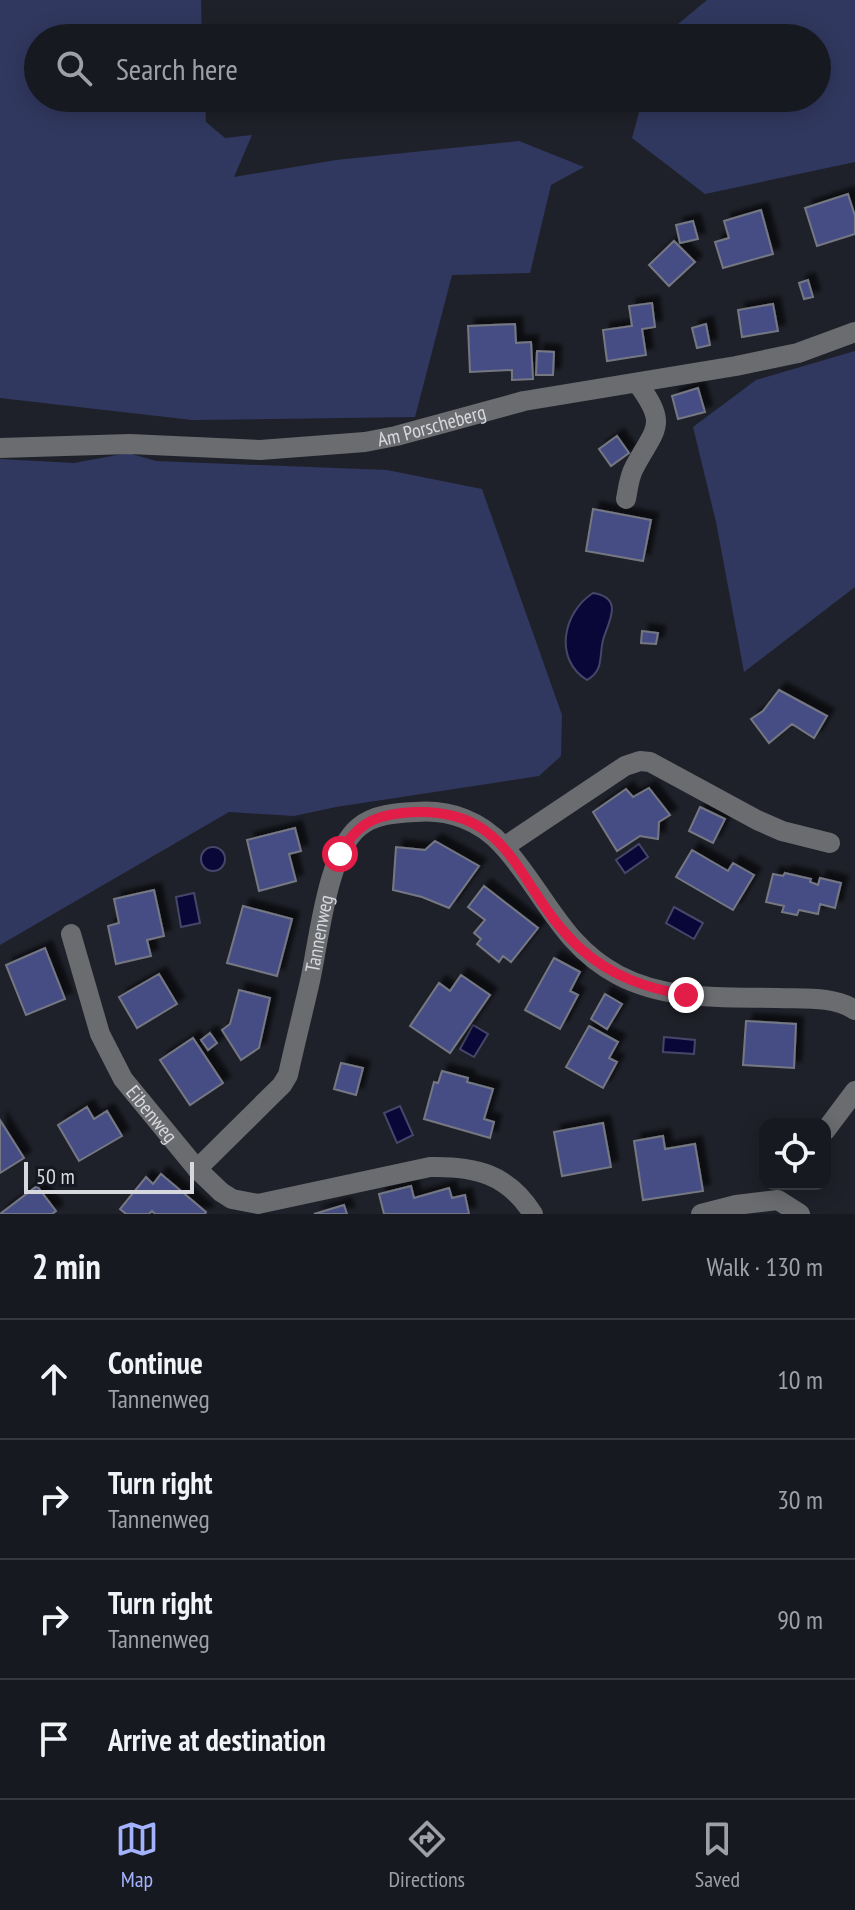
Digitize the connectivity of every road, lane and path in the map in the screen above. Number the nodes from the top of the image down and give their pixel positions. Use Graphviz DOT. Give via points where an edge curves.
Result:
graph roads {
  1 [pos="855,332"];
  2 [pos="638,384"];
  3 [pos="0,448"];
  4 [pos="626,499"];
  5 [pos="830,843"];
  6 [pos="504,847"];
  7 [pos="71,934"];
  8 [pos="855,1010"];
  9 [pos="855,1091"];
  10 [pos="831,1123"];
  11 [pos="197,1169"];
  12 [pos="782,1192"];
  13 [pos="533,1214"];
  14 [pos="701,1214"];
  15 [pos="800,1214"];
  1 -- 2 [label="street, Am Porscheberg" via="798,353"];
  2 -- 3 [label="street, Am Porscheberg" via="524,401 396,436 335,445 260,450 130,444"];
  2 -- 4 [label="street" via="658,422 632,471"];
  5 -- 6 [label="street" via="782,831 640,761"];
  6 -- 8 [label="street, Tannenweg" via="567,936 599,964 641,986 686,995 831,1000"];
  6 -- 11 [label="street, Tannenweg" via="477,824 444,812 391,814 358,827 331,878 288,1075"];
  7 -- 11 [label="street, Eibenweg" via="109,1056"];
  9 -- 10 [label="street"];
  11 -- 13 [label="street, Eibenweg" via="232,1199 258,1204 430,1167 460,1168 510,1186"];
  12 -- 14 [label="street"];
  12 -- 15 [label="street"];
}
